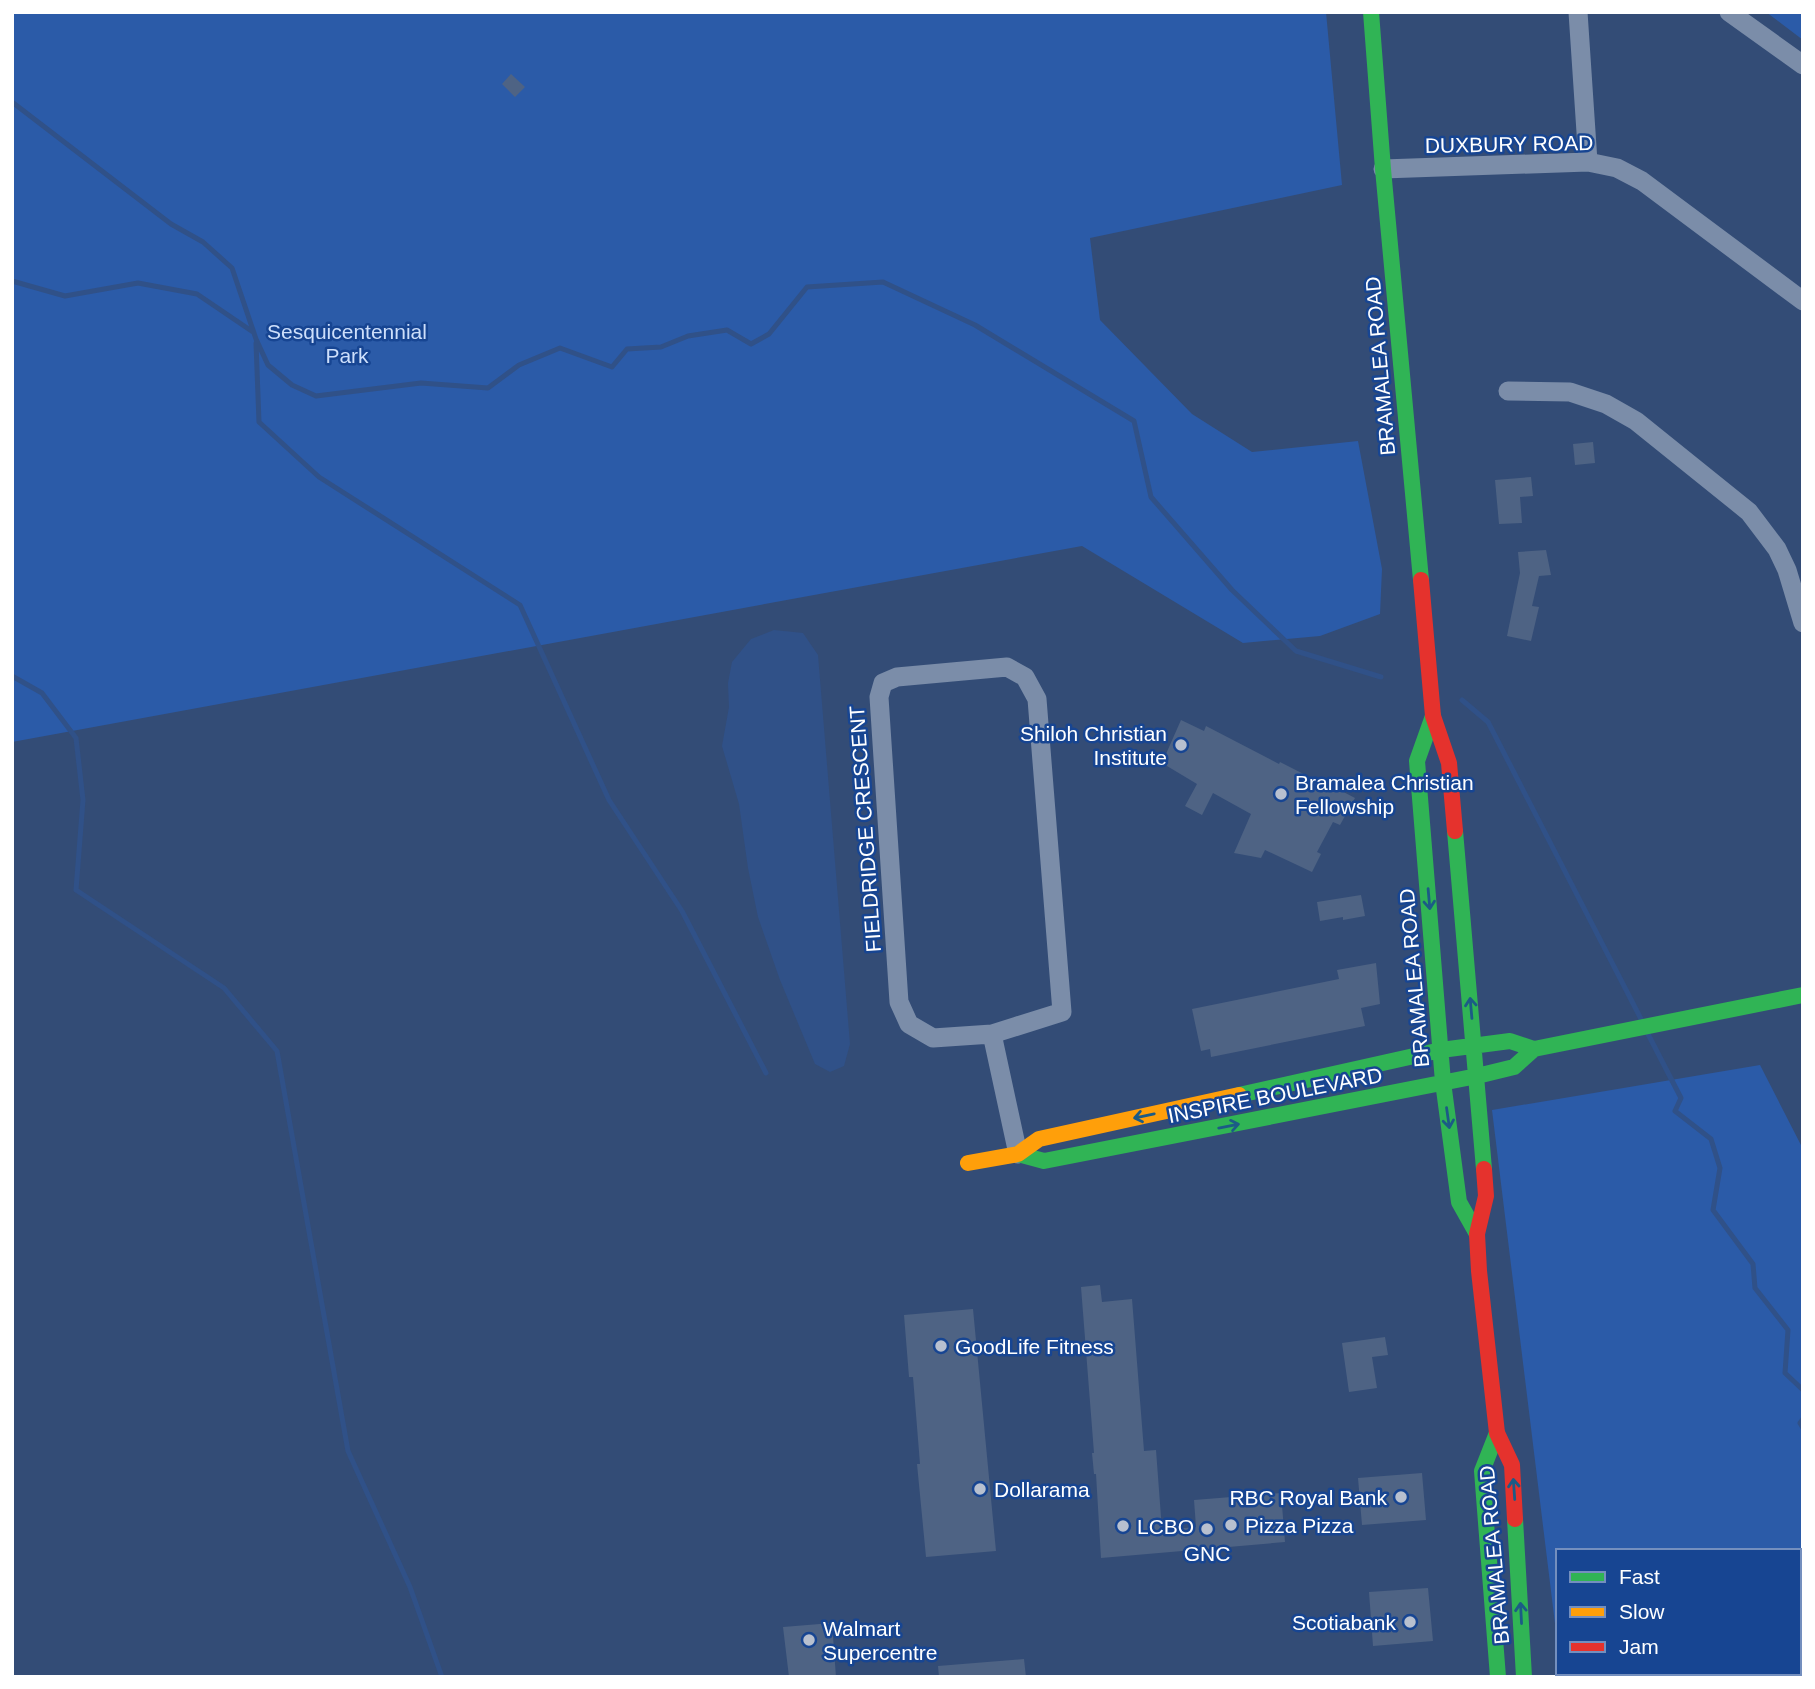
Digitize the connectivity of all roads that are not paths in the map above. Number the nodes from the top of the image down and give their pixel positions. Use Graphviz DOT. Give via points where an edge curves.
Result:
graph roads {
  1 [pos="1371,12"];
  2 [pos="1578,12"];
  3 [pos="1728,12"];
  4 [pos="1803,65"];
  5 [pos="1588,162"];
  6 [pos="1383,169"];
  7 [pos="1803,302"];
  8 [pos="1508,391"];
  9 [pos="1803,623"];
  10 [pos="1433,716"];
  11 [pos="1803,995"];
  12 [pos="992,1034"];
  13 [pos="1474,1045"];
  14 [pos="1534,1049"];
  15 [pos="1441,1050"];
  16 [pos="1477,1076"];
  17 [pos="1443,1082"];
  18 [pos="1018,1154"];
  19 [pos="968,1163"];
  20 [pos="1476,1234"];
  21 [pos="1497,1433"];
  22 [pos="1498,1677"];
  23 [pos="1524,1677"];
  1 -- 6 [label="main road, BRAMALEA ROAD"];
  2 -- 5 [label="street"];
  3 -- 4 [label="street"];
  5 -- 6 [label="street, DUXBURY ROAD"];
  5 -- 7 [label="street, DUXBURY ROAD" via="1617,168 1642,181"];
  6 -- 10 [label="main road, BRAMALEA ROAD"];
  8 -- 9 [label="street" via="1570,392 1636,421 1749,512 1787,569"];
  13 -- 10 [label="main road, BRAMALEA ROAD, one-way" via="1449,764"];
  10 -- 15 [label="main road, BRAMALEA ROAD, one-way" via="1417,761"];
  11 -- 14 [label="main road, INSPIRE BOULEVARD"];
  12 -- 12 [label="street, FIELDRIDGE CRESCENT" via="933,1038 909,1024 899,1002 879,697 883,683 897,677 1007,667 1025,677 1038,699 1062,1012"];
  12 -- 18 [label="street"];
  13 -- 14 [label="main road, INSPIRE BOULEVARD" via="1510,1041"];
  13 -- 15 [label="main road, INSPIRE BOULEVARD"];
  13 -- 16 [label="main road, BRAMALEA ROAD"];
  14 -- 16 [label="main road, INSPIRE BOULEVARD" via="1514,1067"];
  15 -- 17 [label="main road, BRAMALEA ROAD"];
  15 -- 18 [label="main road, INSPIRE BOULEVARD, one-way" via="1039,1139"];
  16 -- 17 [label="main road, INSPIRE BOULEVARD"];
  16 -- 20 [label="main road, BRAMALEA ROAD" via="1486,1196"];
  18 -- 17 [label="main road, INSPIRE BOULEVARD, one-way" via="1044,1161"];
  17 -- 20 [label="main road, BRAMALEA ROAD, one-way" via="1459,1202"];
  18 -- 19 [label="main road, INSPIRE BOULEVARD"];
  20 -- 21 [label="main road, BRAMALEA ROAD"];
  21 -- 22 [label="main road, BRAMALEA ROAD" via="1482,1471"];
  23 -- 21 [label="main road, BRAMALEA ROAD, one-way" via="1512,1465"];
}
